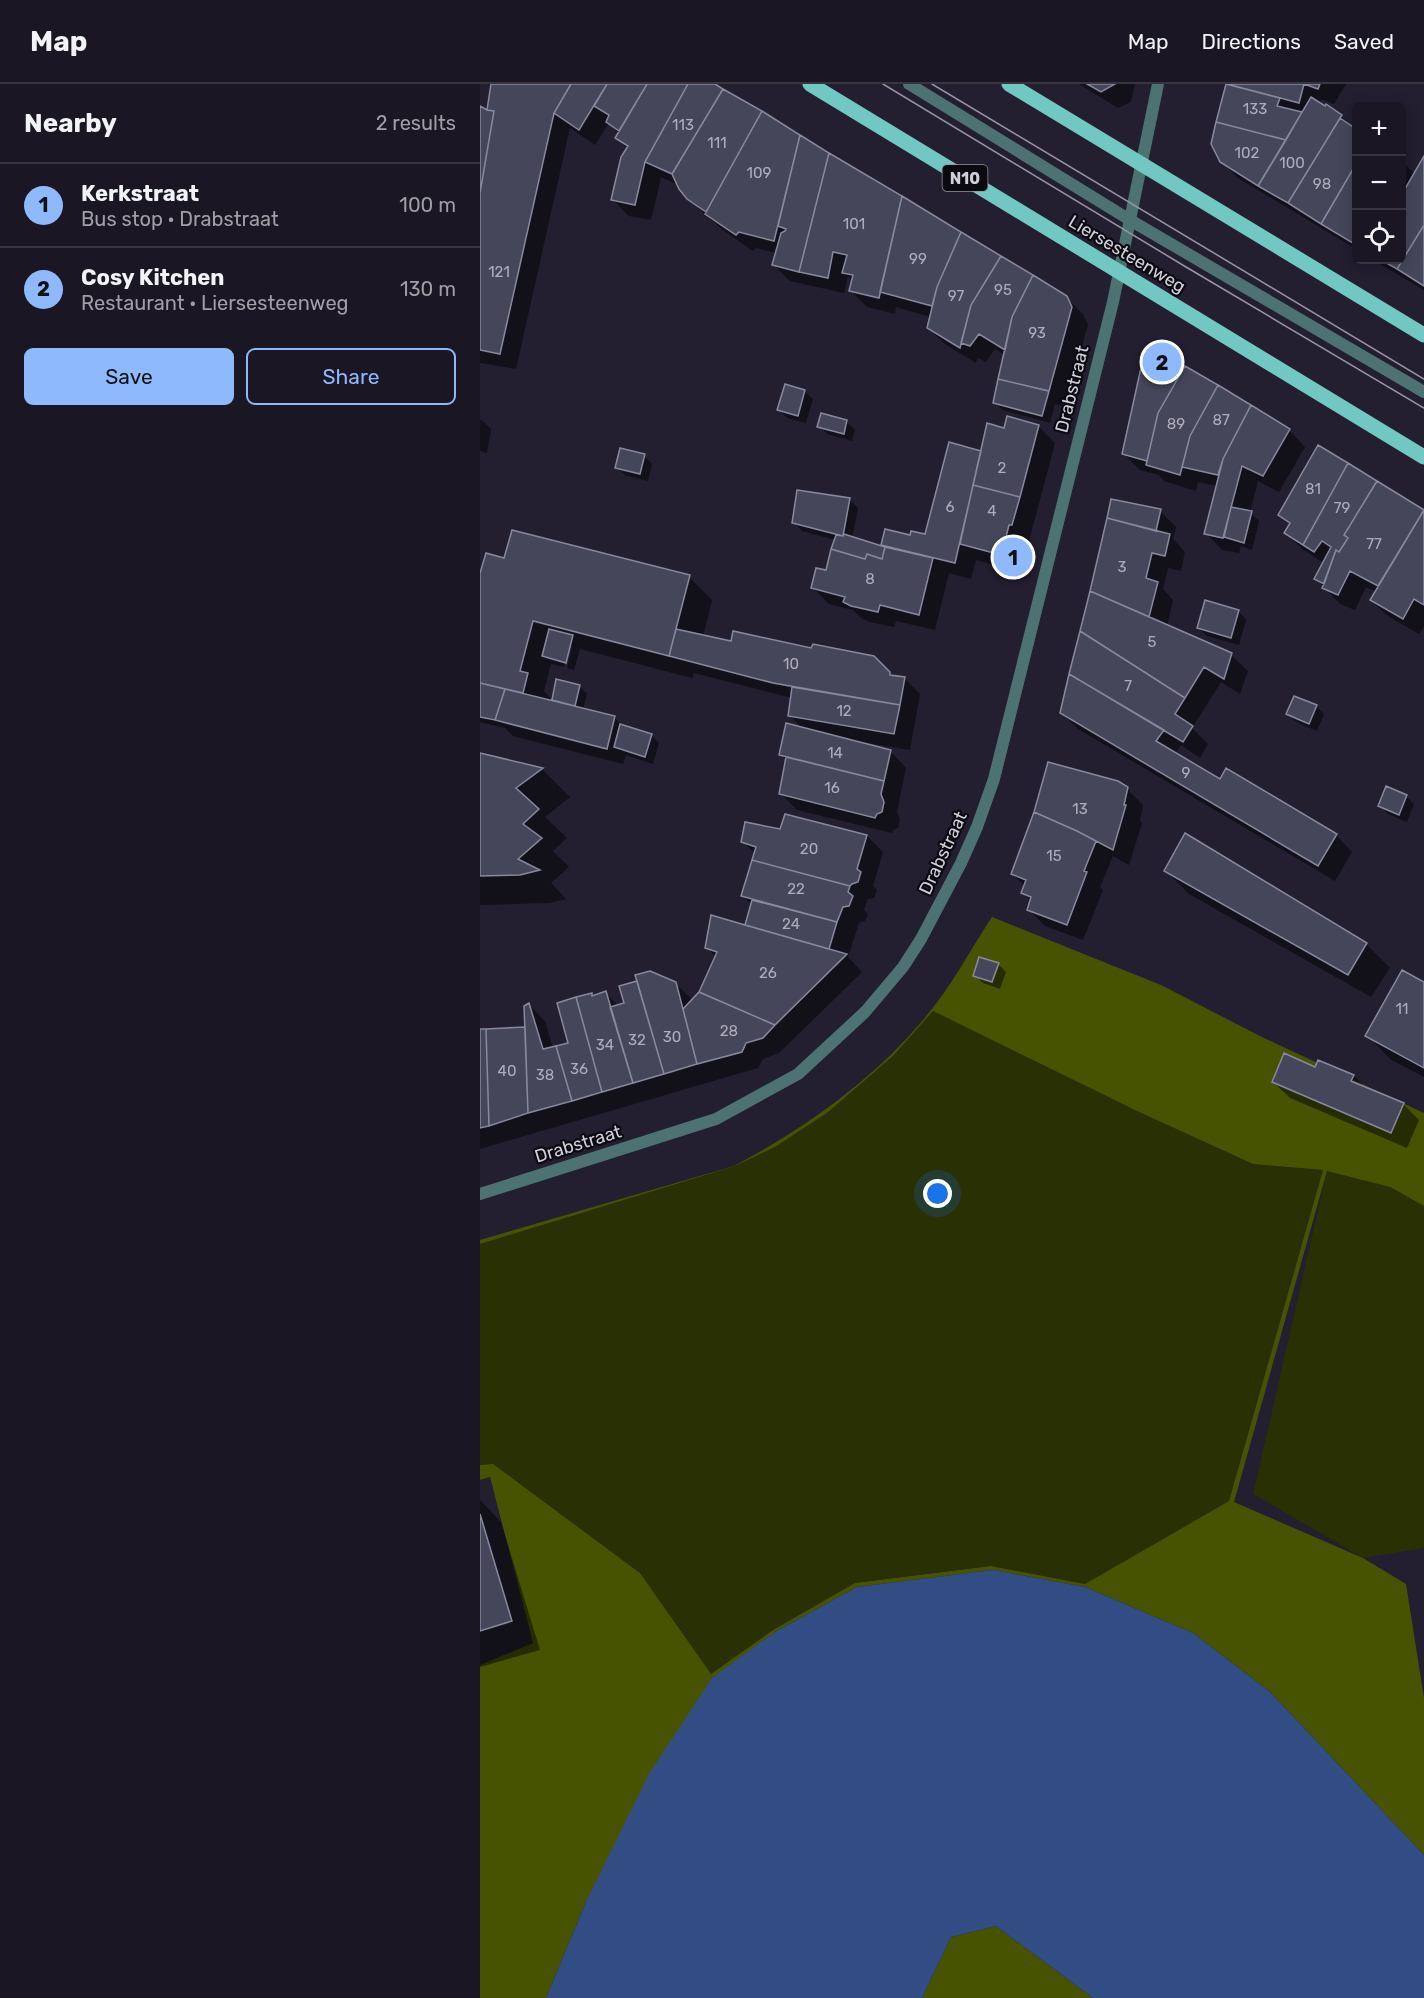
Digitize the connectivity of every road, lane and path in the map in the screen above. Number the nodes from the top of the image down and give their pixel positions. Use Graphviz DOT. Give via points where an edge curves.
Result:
graph roads {
  1 [pos="810,84"];
  2 [pos="909,84"];
  3 [pos="1009,84"];
  4 [pos="1158,84"];
  5 [pos="1141,165"];
  6 [pos="1130,220"];
  7 [pos="1119,271"];
  8 [pos="1424,335"];
  9 [pos="1424,393"];
  10 [pos="1424,457"];
  11 [pos="480,1194"];
  1 -- 7 [label="main road, Liersesteenweg / N10"];
  2 -- 6 [label="street"];
  3 -- 5 [label="main road"];
  4 -- 5 [label="street, Drabstraat"];
  5 -- 6 [label="street, Drabstraat"];
  5 -- 8 [label="main road"];
  6 -- 7 [label="street, Drabstraat"];
  6 -- 9 [label="street"];
  7 -- 10 [label="main road, Liersesteenweg / N10"];
  7 -- 11 [label="street, Drabstraat" via="994,779 961,863 903,967 827,1049 798,1074 760,1096 717,1119"];
}
